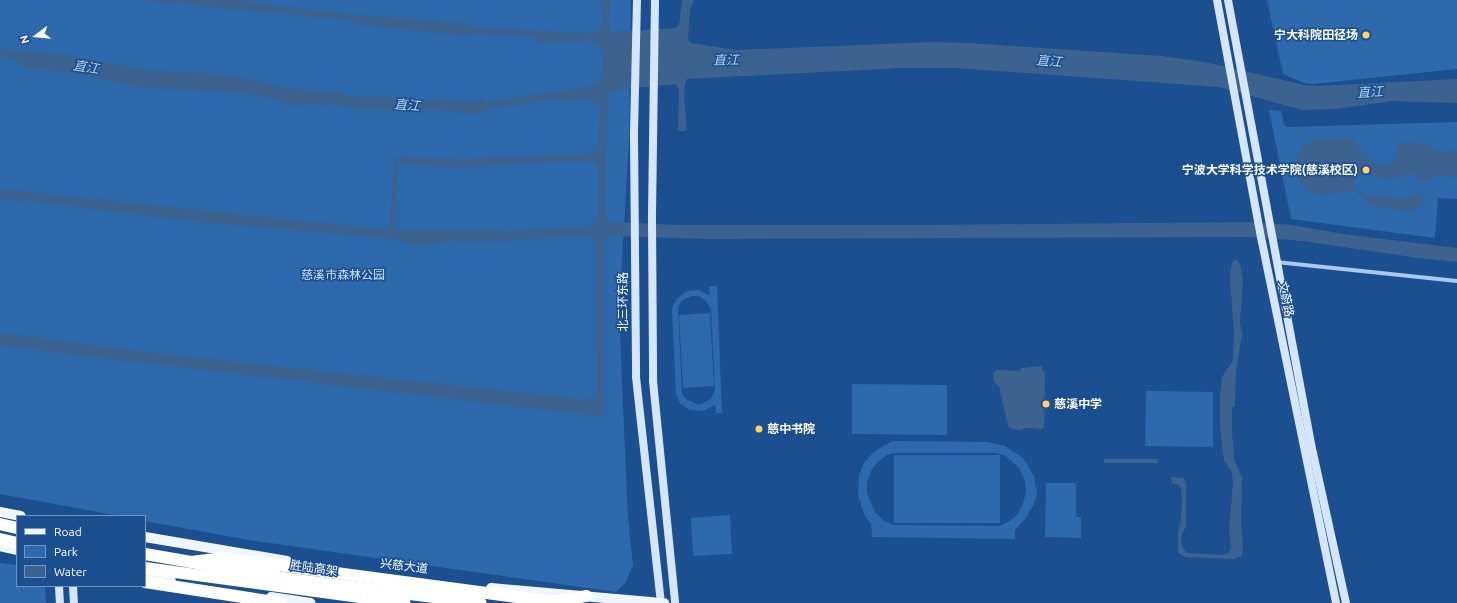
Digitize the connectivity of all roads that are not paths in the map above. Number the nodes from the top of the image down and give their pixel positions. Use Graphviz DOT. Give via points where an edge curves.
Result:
graph roads {
  1 [pos="637,0"];
  2 [pos="655,0"];
  3 [pos="1217,0"];
  4 [pos="1228,0"];
  5 [pos="1276,262"];
  6 [pos="1457,281"];
  7 [pos="0,512"];
  8 [pos="16,515"];
  9 [pos="0,524"];
  10 [pos="16,528"];
  11 [pos="146,537"];
  12 [pos="0,539"];
  13 [pos="16,543"];
  14 [pos="0,546"];
  15 [pos="16,550"];
  16 [pos="146,554"];
  17 [pos="191,562"];
  18 [pos="146,568"];
  19 [pos="146,576"];
  20 [pos="146,582"];
  21 [pos="59,587"];
  22 [pos="73,587"];
  23 [pos="586,596"];
  24 [pos="60,603"];
  25 [pos="74,603"];
  26 [pos="280,603"];
  27 [pos="311,603"];
  28 [pos="405,603"];
  29 [pos="481,603"];
  30 [pos="661,603"];
  31 [pos="664,603"];
  32 [pos="675,603"];
  33 [pos="1336,603"];
  34 [pos="1346,603"];
  1 -- 30 [label="main road, 北三环东路" via="636,377"];
  2 -- 32 [label="main road" via="653,381"];
  3 -- 33 [label="main road, 文蔚路" via="1262,239"];
  4 -- 5 [label="main road, 文蔚路"];
  5 -- 6 [label="street"];
  5 -- 34 [label="main road, 文蔚路" via="1313,453"];
  7 -- 8 [label="main road"];
  9 -- 10 [label="highway"];
  11 -- 23 [label="main road, 兴慈大道" via="400,580"];
  12 -- 13 [label="highway"];
  14 -- 15 [label="main road"];
  16 -- 17 [label="highway, 胜陆高架"];
  17 -- 23 [label="highway" via="224,558 555,602"];
  17 -- 29 [label="highway, 胜陆高架" via="349,587"];
  18 -- 28 [label="highway, 胜陆高架"];
  19 -- 27 [label="main road"];
  20 -- 26 [label="highway"];
  21 -- 24 [label="main road"];
  22 -- 25 [label="main road"];
  23 -- 30 [label="main road, 兴慈大道"];
  30 -- 31 [label="main road, 兴慈大道"];
}
